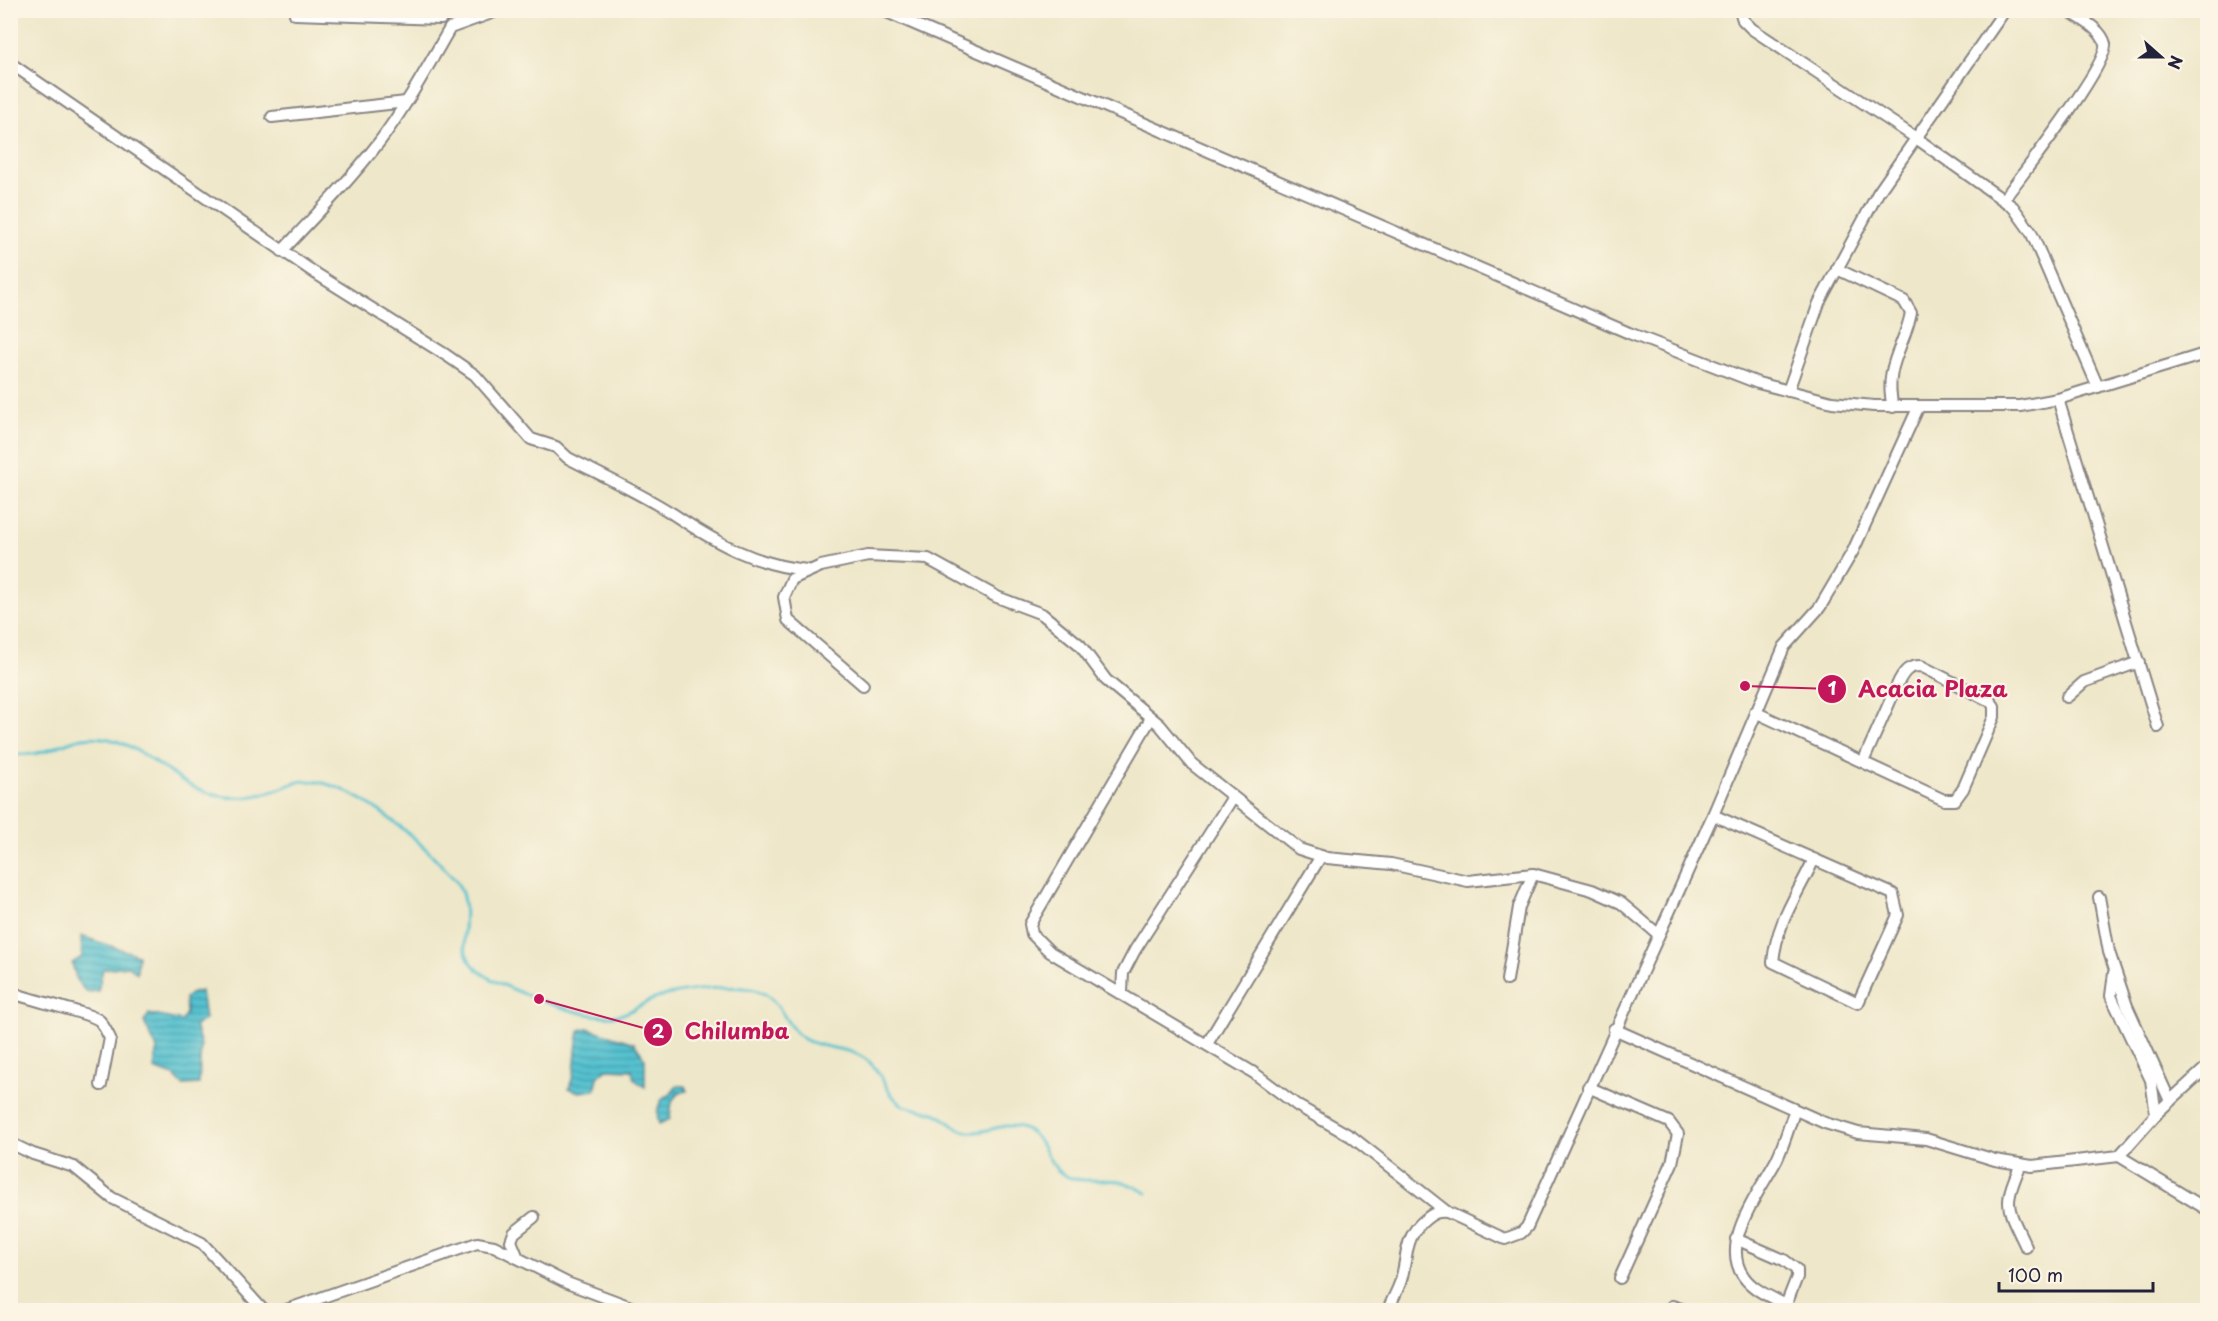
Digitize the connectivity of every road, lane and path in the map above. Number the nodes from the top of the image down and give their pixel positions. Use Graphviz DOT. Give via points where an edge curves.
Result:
graph roads {
  1 [pos="500,10"];
  2 [pos="882,10"];
  3 [pos="1740,10"];
  4 [pos="2005,10"];
  5 [pos="2067,10"];
  6 [pos="296,14"];
  7 [pos="440,15"];
  8 [pos="450,28"];
  9 [pos="10,63"];
  10 [pos="406,102"];
  11 [pos="272,117"];
  12 [pos="1916,138"];
  13 [pos="2004,199"];
  14 [pos="282,251"];
  15 [pos="1837,269"];
  16 [pos="2208,353"];
  17 [pos="2098,387"];
  18 [pos="1788,391"];
  19 [pos="2058,399"];
  20 [pos="1893,406"];
  21 [pos="1918,408"];
  22 [pos="807,570"];
  23 [pos="2139,662"];
  24 [pos="863,685"];
  25 [pos="2067,697"];
  26 [pos="1755,712"];
  27 [pos="1151,717"];
  28 [pos="2158,727"];
  29 [pos="1863,762"];
  30 [pos="1233,797"];
  31 [pos="1713,815"];
  32 [pos="1321,856"];
  33 [pos="1814,859"];
  34 [pos="1533,874"];
  35 [pos="2099,897"];
  36 [pos="1659,934"];
  37 [pos="2114,968"];
  38 [pos="1507,980"];
  39 [pos="10,992"];
  40 [pos="1122,992"];
  41 [pos="1614,1029"];
  42 [pos="1207,1044"];
  43 [pos="2208,1066"];
  44 [pos="101,1084"];
  45 [pos="1588,1087"];
  46 [pos="2170,1101"];
  47 [pos="1794,1112"];
  48 [pos="2156,1115"];
  49 [pos="10,1143"];
  50 [pos="2119,1156"];
  51 [pos="2021,1164"];
  52 [pos="2208,1210"];
  53 [pos="1447,1212"];
  54 [pos="534,1217"];
  55 [pos="1736,1239"];
  56 [pos="2026,1247"];
  57 [pos="518,1258"];
  58 [pos="1620,1278"];
  59 [pos="1671,1306"];
  60 [pos="1785,1308"];
  61 [pos="263,1311"];
  62 [pos="286,1311"];
  63 [pos="639,1311"];
  64 [pos="1388,1311"];
  65 [pos="1684,1311"];
  1 -- 8 [label="street"];
  2 -- 18 [label="street" via="1629,333"];
  3 -- 12 [label="street" via="1752,29"];
  4 -- 12 [label="street"];
  5 -- 13 [label="street" via="2101,35 2105,52 2084,88"];
  6 -- 7 [label="street"];
  7 -- 8 [label="street"];
  8 -- 10 [label="street"];
  9 -- 14 [label="street"];
  10 -- 11 [label="street"];
  10 -- 14 [label="street" via="380,141"];
  12 -- 13 [label="street"];
  12 -- 15 [label="street" via="1878,193"];
  13 -- 17 [label="street" via="2031,232"];
  14 -- 22 [label="street" via="475,375 531,440 556,447 568,458 672,514 697,532 752,559"];
  15 -- 18 [label="street" via="1819,303"];
  15 -- 20 [label="street" via="1904,301 1911,313 1888,388"];
  16 -- 17 [label="street"];
  17 -- 19 [label="street"];
  18 -- 20 [label="street" via="1832,402"];
  19 -- 21 [label="street" via="2020,406"];
  19 -- 23 [label="street"];
  20 -- 21 [label="street"];
  21 -- 26 [label="street" via="1853,551 1820,607 1784,647"];
  22 -- 24 [label="street" via="792,579 784,597 789,620"];
  22 -- 27 [label="street" via="868,556 928,559 997,597 1042,614 1080,645 1106,680"];
  23 -- 25 [label="street" via="2084,682"];
  23 -- 28 [label="street"];
  26 -- 29 [label="street"];
  26 -- 31 [label="street"];
  27 -- 30 [label="street" via="1192,764"];
  27 -- 40 [label="street" via="1030,924 1032,934 1050,952"];
  29 -- 29 [label="street" via="1944,800 1955,800 1994,717 1994,706 1921,666 1911,666 1904,671"];
  30 -- 32 [label="street" via="1299,849"];
  30 -- 40 [label="street" via="1132,956 1123,973"];
  31 -- 33 [label="street"];
  31 -- 36 [label="street"];
  32 -- 34 [label="street" via="1391,864 1468,881"];
  32 -- 42 [label="street"];
  33 -- 33 [label="street" via="1893,894 1898,915 1858,1003 1773,962 1775,938 1786,910"];
  34 -- 36 [label="street" via="1592,890 1621,903"];
  34 -- 38 [label="street" via="1519,907"];
  35 -- 37 [label="street"];
  36 -- 41 [label="street"];
  37 -- 46 [label="street"];
  37 -- 48 [label="street" via="2110,996 2151,1080"];
  39 -- 44 [label="street" via="99,1020 110,1038"];
  40 -- 42 [label="street"];
  41 -- 45 [label="street"];
  41 -- 47 [label="street"];
  42 -- 53 [label="street" via="1352,1137"];
  43 -- 46 [label="street"];
  45 -- 53 [label="street" via="1521,1233 1506,1239 1498,1237"];
  45 -- 58 [label="street" via="1669,1122 1678,1134 1672,1163"];
  46 -- 48 [label="street"];
  47 -- 51 [label="street" via="1858,1133 1926,1139"];
  47 -- 55 [label="street" via="1778,1158"];
  48 -- 50 [label="street"];
  49 -- 61 [label="street" via="74,1167 112,1198 202,1243"];
  50 -- 51 [label="street"];
  50 -- 52 [label="street"];
  51 -- 56 [label="street" via="2008,1206"];
  53 -- 64 [label="street" via="1432,1214 1410,1236 1401,1281"];
  54 -- 57 [label="street" via="514,1233 511,1241"];
  55 -- 60 [label="street" via="1737,1263 1743,1276"];
  55 -- 60 [label="street" via="1794,1265 1797,1277"];
  57 -- 62 [label="street" via="494,1246 477,1243"];
  57 -- 63 [label="street"];
  59 -- 65 [label="street"];
}
